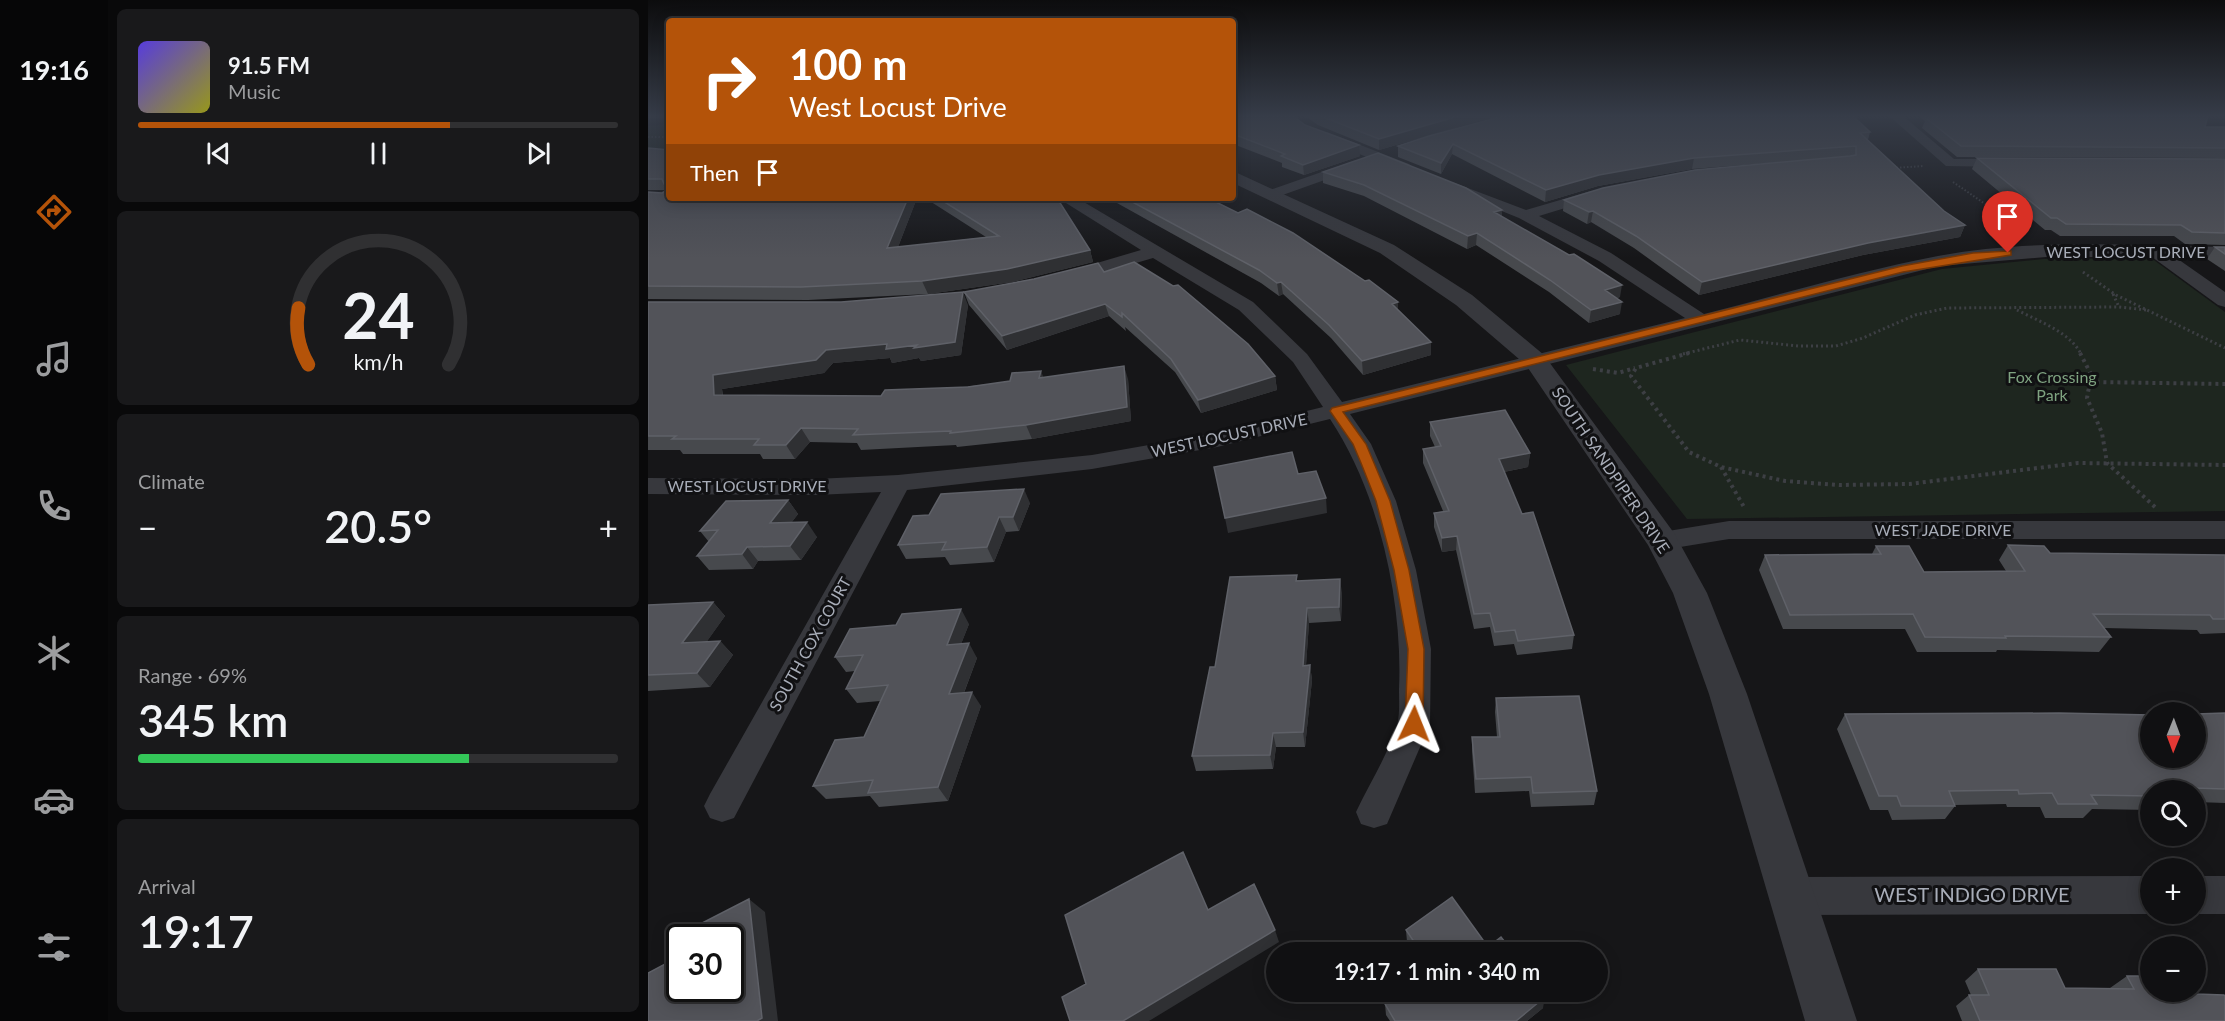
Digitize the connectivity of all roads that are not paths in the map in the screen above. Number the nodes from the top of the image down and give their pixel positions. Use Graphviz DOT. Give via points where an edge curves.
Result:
graph roads {
  1 [pos="1359,163"];
  2 [pos="1394,163"];
  3 [pos="2014,163"];
  4 [pos="2023,163"];
  5 [pos="1420,173"];
  6 [pos="1236,177"];
  7 [pos="1441,182"];
  8 [pos="1610,191"];
  9 [pos="1272,194"];
  10 [pos="1071,201"];
  11 [pos="1525,215"];
  12 [pos="1154,252"];
  13 [pos="2157,252"];
  14 [pos="2225,252"];
  15 [pos="1054,280"];
  16 [pos="2225,301"];
  17 [pos="1699,319"];
  18 [pos="1536,360"];
  19 [pos="1336,411"];
  20 [pos="898,483"];
  21 [pos="648,486"];
  22 [pos="2225,530"];
  23 [pos="1662,541"];
  24 [pos="722,806"];
  25 [pos="1374,812"];
  26 [pos="2140,895"];
  27 [pos="2206,895"];
  28 [pos="2225,895"];
  29 [pos="1794,896"];
  30 [pos="1831,1021"];
  1 -- 9 [label="street"];
  2 -- 5 [label="street"];
  3 -- 4 [label="street"];
  6 -- 9 [label="street, SOUTH SANDPIPER DRIVE"];
  7 -- 11 [label="street"];
  8 -- 11 [label="street"];
  9 -- 18 [label="street, SOUTH SANDPIPER DRIVE" via="1388,249 1464,300"];
  10 -- 12 [label="street"];
  11 -- 17 [label="street" via="1605,257"];
  12 -- 15 [label="street"];
  12 -- 19 [label="street" via="1246,306 1300,358"];
  13 -- 14 [label="street, WEST LOCUST DRIVE"];
  13 -- 16 [label="street"];
  13 -- 17 [label="street, WEST LOCUST DRIVE" via="2055,252 1962,258"];
  17 -- 18 [label="street, WEST LOCUST DRIVE"];
  18 -- 19 [label="street, WEST LOCUST DRIVE"];
  18 -- 23 [label="street, SOUTH SANDPIPER DRIVE"];
  19 -- 20 [label="street, WEST LOCUST DRIVE" via="1217,440 1092,462"];
  19 -- 25 [label="street" via="1359,444 1383,501 1402,570 1416,649 1414,724"];
  20 -- 21 [label="street, WEST LOCUST DRIVE" via="816,487"];
  20 -- 24 [label="street, SOUTH COX COURT"];
  22 -- 23 [label="street, WEST JADE DRIVE" via="1729,530"];
  23 -- 29 [label="street, SOUTH SANDPIPER DRIVE" via="1690,593 1728,694"];
  26 -- 29 [label="street, WEST INDIGO DRIVE"];
  27 -- 28 [label="street"];
  29 -- 30 [label="street, SOUTH SANDPIPER DRIVE"];
}
